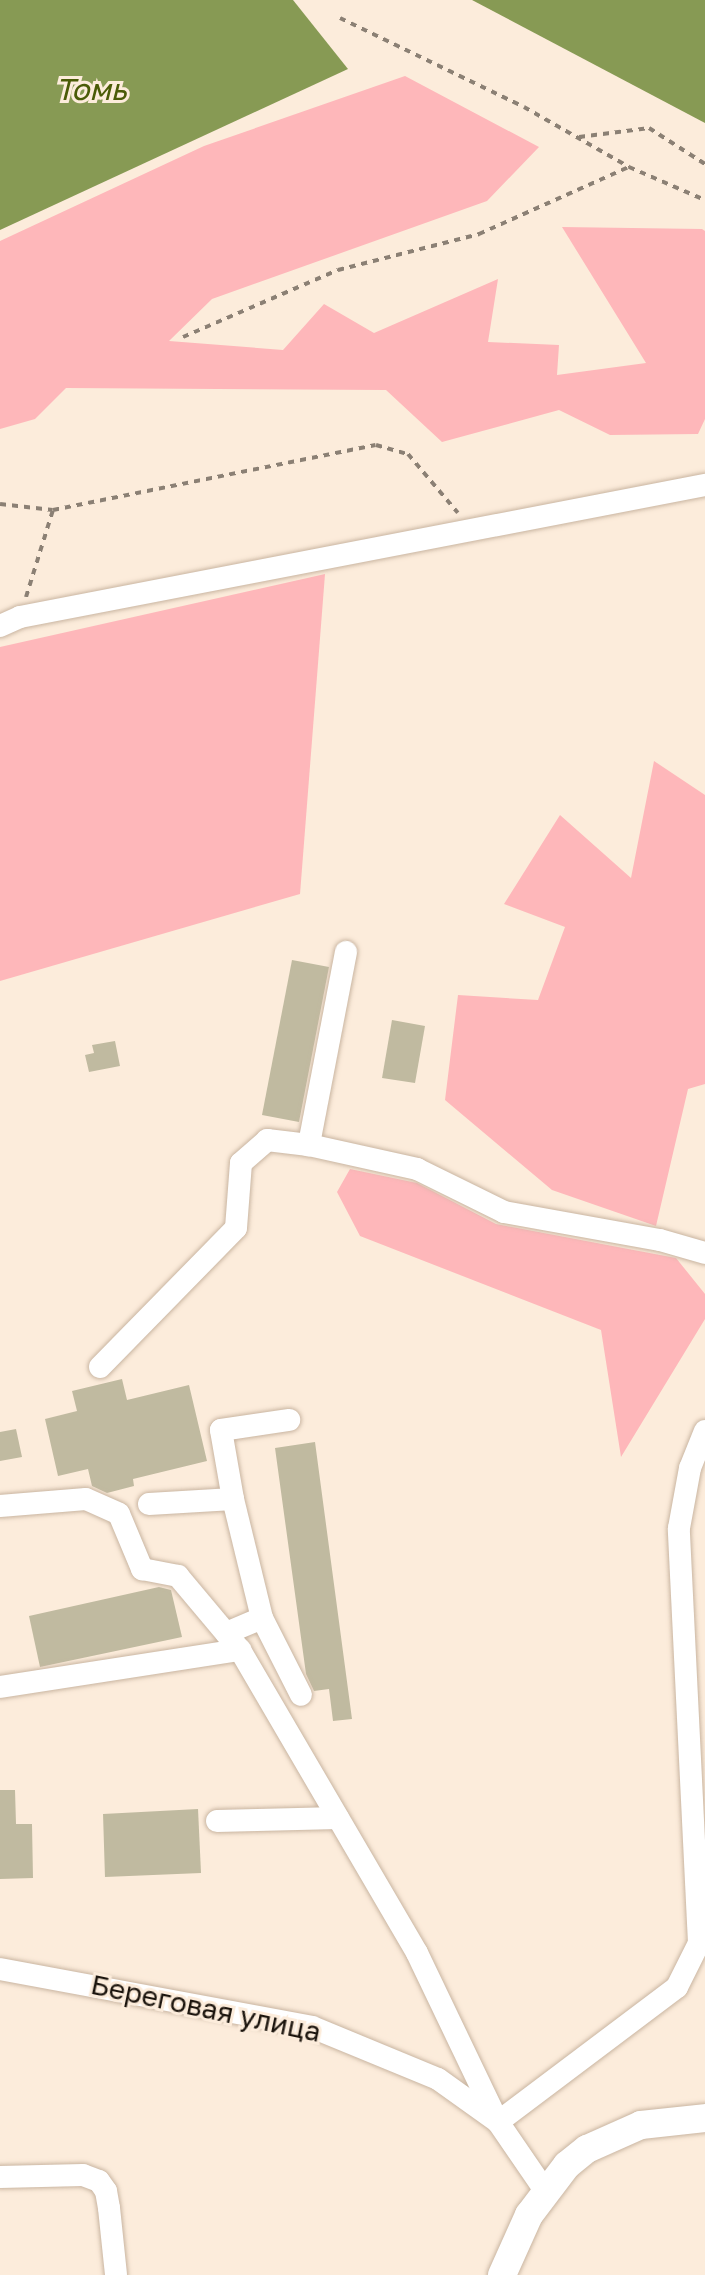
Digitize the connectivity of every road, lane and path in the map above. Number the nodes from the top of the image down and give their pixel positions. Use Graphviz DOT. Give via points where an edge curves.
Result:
graph roads {
  1 [pos="340,18"];
  2 [pos="577,137"];
  3 [pos="705,164"];
  4 [pos="629,167"];
  5 [pos="705,200"];
  6 [pos="183,337"];
  7 [pos="705,485"];
  8 [pos="0,504"];
  9 [pos="53,510"];
  10 [pos="470,527"];
  11 [pos="10,621"];
  12 [pos="346,952"];
  13 [pos="309,1145"];
  14 [pos="705,1253"];
  15 [pos="100,1367"];
  16 [pos="289,1420"];
  17 [pos="705,1431"];
  18 [pos="233,1499"];
  19 [pos="149,1504"];
  20 [pos="0,1506"];
  21 [pos="262,1618"];
  22 [pos="233,1641"];
  23 [pos="0,1687"];
  24 [pos="301,1695"];
  25 [pos="338,1818"];
  26 [pos="217,1821"];
  27 [pos="0,1969"];
  28 [pos="705,2118"];
  29 [pos="498,2122"];
  30 [pos="0,2177"];
  31 [pos="546,2192"];
  32 [pos="116,2275"];
  33 [pos="502,2275"];
  1 -- 2 [label="path"];
  2 -- 3 [label="path" via="649,128"];
  2 -- 4 [label="path"];
  4 -- 5 [label="path"];
  4 -- 6 [label="path" via="479,234 338,270"];
  7 -- 10 [label="street"];
  8 -- 9 [label="path"];
  9 -- 10 [label="path" via="376,445 408,454"];
  9 -- 11 [label="path"];
  10 -- 11 [label="street"];
  12 -- 13 [label="street"];
  13 -- 14 [label="street" via="417,1169 504,1212"];
  13 -- 15 [label="street" via="267,1140 241,1163 236,1228"];
  16 -- 18 [label="street" via="221,1430"];
  17 -- 29 [label="street" via="690,1468 679,1528 699,1943 677,1987"];
  18 -- 19 [label="street"];
  18 -- 21 [label="street"];
  20 -- 22 [label="street" via="86,1499 119,1514 142,1569 178,1576"];
  21 -- 22 [label="street"];
  21 -- 24 [label="street"];
  22 -- 23 [label="street"];
  22 -- 25 [label="street"];
  25 -- 26 [label="street"];
  25 -- 29 [label="street" via="417,1953"];
  27 -- 29 [label="street, Береговая улица" via="312,2027 438,2079"];
  28 -- 31 [label="main road" via="641,2125 612,2137 567,2165"];
  29 -- 31 [label="street, Береговая улица"];
  30 -- 32 [label="street" via="83,2175 99,2181 108,2199"];
  31 -- 33 [label="main road" via="516,2240"];
}
